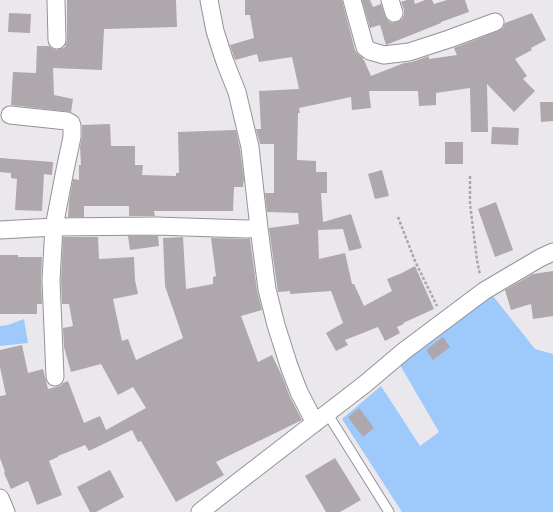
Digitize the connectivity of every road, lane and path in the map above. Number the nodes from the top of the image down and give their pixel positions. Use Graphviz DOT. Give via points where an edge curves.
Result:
graph roads {
  1 [pos="56,0"];
  2 [pos="209,0"];
  3 [pos="352,0"];
  4 [pos="495,22"];
  5 [pos="57,40"];
  6 [pos="10,115"];
  7 [pos="470,176"];
  8 [pos="398,217"];
  9 [pos="54,227"];
  10 [pos="259,228"];
  11 [pos="0,230"];
  12 [pos="553,252"];
  13 [pos="484,291"];
  14 [pos="444,321"];
  15 [pos="54,376"];
  16 [pos="321,418"];
  17 [pos="0,498"];
  18 [pos="6,512"];
  19 [pos="200,512"];
  20 [pos="389,512"];
  1 -- 5 [label="street"];
  2 -- 10 [label="street" via="215,31 237,92 247,133"];
  3 -- 4 [label="street" via="365,47 370,51 384,54 409,52"];
  6 -- 9 [label="street" via="71,123 72,137"];
  7 -- 13 [label="path" via="470,204"];
  8 -- 14 [label="path" via="415,261"];
  9 -- 10 [label="street"];
  9 -- 11 [label="street"];
  9 -- 15 [label="street" via="51,280"];
  10 -- 16 [label="street" via="266,289 289,366 299,392"];
  12 -- 13 [label="street"];
  13 -- 14 [label="street"];
  14 -- 16 [label="street"];
  16 -- 19 [label="street"];
  16 -- 20 [label="lane"];
  17 -- 18 [label="street"];
}
